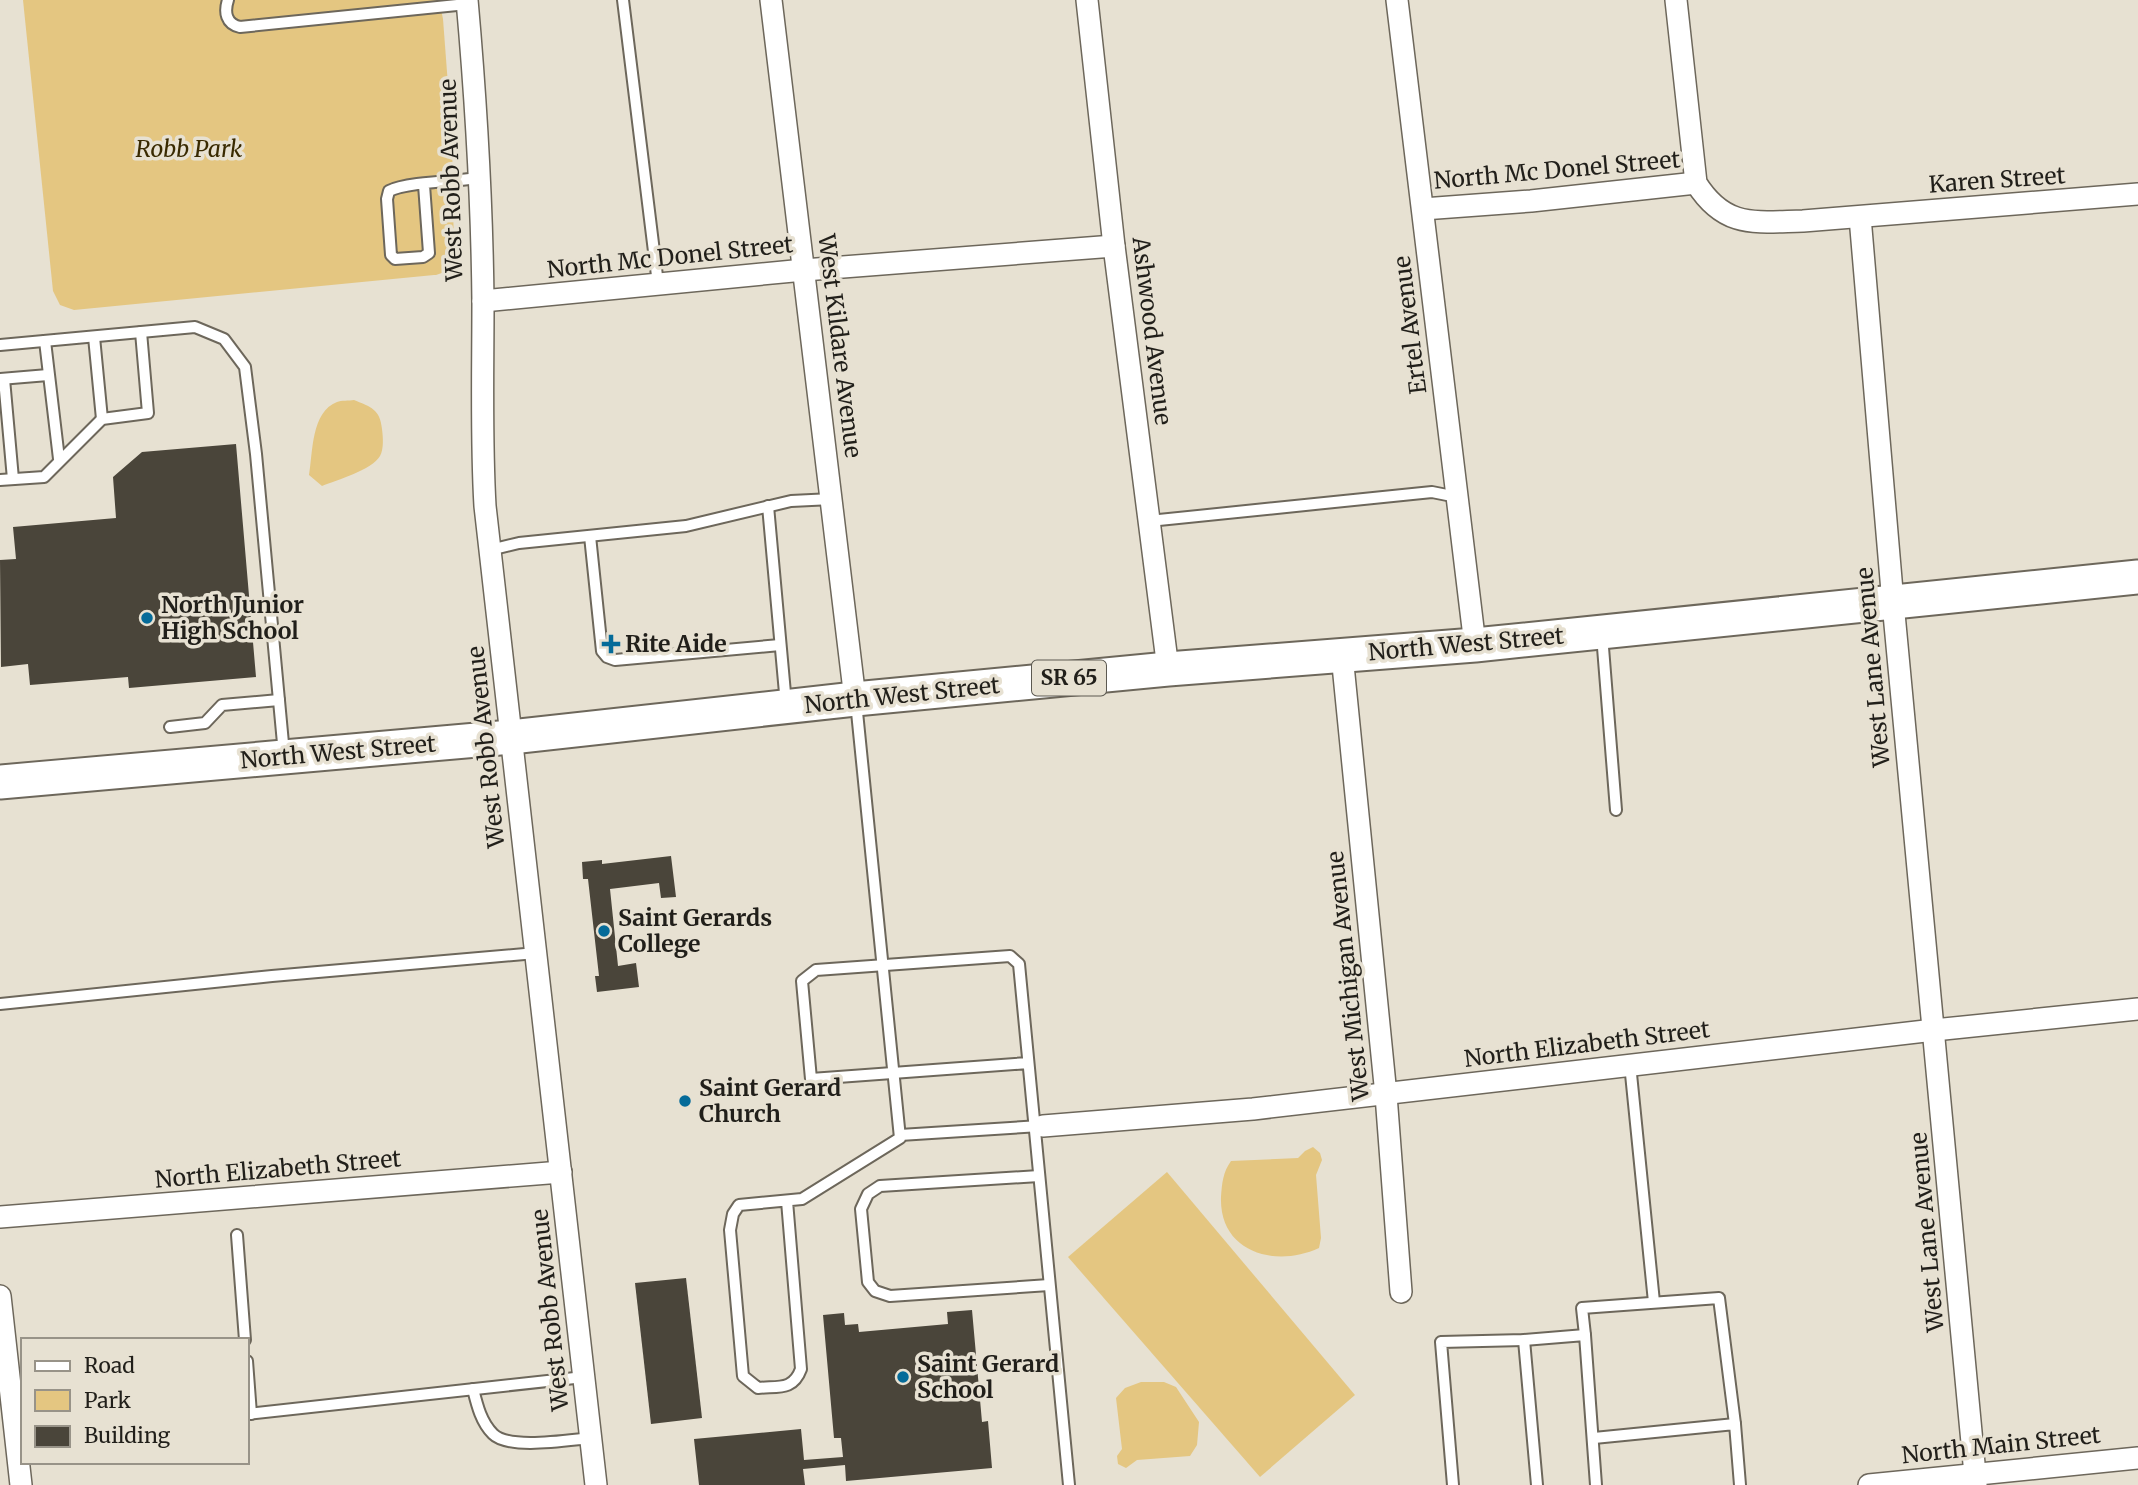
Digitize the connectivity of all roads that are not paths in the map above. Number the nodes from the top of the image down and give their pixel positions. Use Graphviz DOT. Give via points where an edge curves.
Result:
graph roads {
  1 [pos="228,0"];
  2 [pos="623,0"];
  3 [pos="771,0"];
  4 [pos="1087,0"];
  5 [pos="1397,0"];
  6 [pos="1676,0"];
  7 [pos="467,2"];
  8 [pos="398,5"];
  9 [pos="479,178"];
  10 [pos="1696,183"];
  11 [pos="424,185"];
  12 [pos="2138,194"];
  13 [pos="1423,209"];
  14 [pos="1860,217"];
  15 [pos="1114,246"];
  16 [pos="804,270"];
  17 [pos="658,284"];
  18 [pos="483,301"];
  19 [pos="141,332"];
  20 [pos="94,337"];
  21 [pos="45,341"];
  22 [pos="0,345"];
  23 [pos="48,374"];
  24 [pos="2,379"];
  25 [pos="102,419"];
  26 [pos="60,459"];
  27 [pos="13,479"];
  28 [pos="0,480"];
  29 [pos="1457,497"];
  30 [pos="832,499"];
  31 [pos="768,506"];
  32 [pos="1149,521"];
  33 [pos="590,536"];
  34 [pos="490,550"];
  35 [pos="2138,577"];
  36 [pos="1893,603"];
  37 [pos="1601,632"];
  38 [pos="780,645"];
  39 [pos="1475,645"];
  40 [pos="1342,655"];
  41 [pos="1168,668"];
  42 [pos="855,699"];
  43 [pos="279,700"];
  44 [pos="786,707"];
  45 [pos="170,727"];
  46 [pos="511,737"];
  47 [pos="284,757"];
  48 [pos="0,782"];
  49 [pos="1616,810"];
  50 [pos="536,953"];
  51 [pos="882,966"];
  52 [pos="0,1004"];
  53 [pos="2138,1009"];
  54 [pos="1934,1030"];
  55 [pos="1028,1063"];
  56 [pos="1630,1064"];
  57 [pos="893,1072"];
  58 [pos="1386,1095"];
  59 [pos="1039,1126"];
  60 [pos="900,1135"];
  61 [pos="561,1172"];
  62 [pos="1039,1176"];
  63 [pos="787,1201"];
  64 [pos="0,1217"];
  65 [pos="237,1235"];
  66 [pos="1049,1285"];
  67 [pos="1401,1292"];
  68 [pos="0,1296"];
  69 [pos="1654,1302"];
  70 [pos="1585,1335"];
  71 [pos="245,1338"];
  72 [pos="1524,1340"];
  73 [pos="583,1377"];
  74 [pos="248,1388"];
  75 [pos="473,1389"];
  76 [pos="249,1414"];
  77 [pos="1735,1424"];
  78 [pos="19,1438"];
  79 [pos="590,1438"];
  80 [pos="1594,1438"];
  81 [pos="2138,1458"];
  82 [pos="1976,1480"];
  83 [pos="21,1485"];
  84 [pos="596,1485"];
  85 [pos="1069,1485"];
  86 [pos="1453,1485"];
  87 [pos="1536,1485"];
  88 [pos="1596,1485"];
  89 [pos="1741,1485"];
  90 [pos="1870,1485"];
  1 -- 8 [label="lane" via="227,15 237,27"];
  2 -- 17 [label="lane"];
  3 -- 16 [label="street, West Kildare Avenue"];
  4 -- 15 [label="street, Ashwood Avenue"];
  5 -- 13 [label="street, Ertel Avenue"];
  6 -- 10 [label="street"];
  7 -- 8 [label="lane"];
  7 -- 9 [label="street, West Robb Avenue"];
  9 -- 11 [label="lane"];
  9 -- 18 [label="street, West Robb Avenue"];
  10 -- 13 [label="street, North Mc Donel Street"];
  10 -- 14 [label="street" via="1714,207 1751,223"];
  11 -- 11 [label="lane" via="396,188 387,194 395,259 429,253"];
  12 -- 14 [label="street, Karen Street"];
  13 -- 29 [label="street, Ertel Avenue"];
  14 -- 36 [label="street, West Lane Avenue"];
  15 -- 16 [label="street, North Mc Donel Street"];
  15 -- 32 [label="street, Ashwood Avenue"];
  16 -- 17 [label="street, North Mc Donel Street"];
  16 -- 30 [label="street, West Kildare Avenue"];
  17 -- 18 [label="street, North Mc Donel Street"];
  18 -- 34 [label="street, West Robb Avenue" via="483,470"];
  19 -- 20 [label="lane"];
  19 -- 25 [label="lane" via="148,413"];
  19 -- 43 [label="lane" via="195,327 224,339 245,367"];
  20 -- 21 [label="lane"];
  20 -- 25 [label="lane"];
  21 -- 22 [label="lane"];
  21 -- 23 [label="lane"];
  23 -- 24 [label="lane"];
  23 -- 26 [label="lane"];
  24 -- 27 [label="lane"];
  25 -- 26 [label="lane"];
  26 -- 27 [label="lane" via="44,477"];
  27 -- 28 [label="lane"];
  29 -- 32 [label="lane" via="1432,492"];
  29 -- 39 [label="street, Ertel Avenue"];
  30 -- 31 [label="lane"];
  30 -- 42 [label="street, West Kildare Avenue"];
  31 -- 33 [label="lane" via="686,526"];
  31 -- 38 [label="lane"];
  32 -- 41 [label="street, Ashwood Avenue"];
  33 -- 34 [label="lane"];
  33 -- 38 [label="lane" via="602,651 607,657 615,660"];
  34 -- 46 [label="street, West Robb Avenue"];
  35 -- 36 [label="main road, North West Street / SR 65"];
  36 -- 37 [label="main road, North West Street / SR 65"];
  36 -- 54 [label="street, West Lane Avenue"];
  37 -- 39 [label="main road, North West Street / SR 65"];
  37 -- 49 [label="lane"];
  38 -- 44 [label="lane"];
  39 -- 40 [label="main road, North West Street / SR 65"];
  40 -- 41 [label="main road, North West Street / SR 65"];
  40 -- 58 [label="street, West Michigan Avenue"];
  41 -- 42 [label="main road, North West Street / SR 65"];
  42 -- 44 [label="main road, North West Street / SR 65"];
  42 -- 51 [label="lane"];
  43 -- 45 [label="lane" via="222,705 205,723"];
  43 -- 47 [label="lane"];
  44 -- 46 [label="main road, North West Street / SR 65"];
  46 -- 47 [label="main road, North West Street / SR 65"];
  46 -- 50 [label="street, West Robb Avenue"];
  47 -- 48 [label="main road, North West Street / SR 65"];
  50 -- 52 [label="lane"];
  50 -- 61 [label="street, West Robb Avenue"];
  51 -- 55 [label="lane" via="1010,956 1019,964"];
  51 -- 57 [label="lane"];
  51 -- 57 [label="lane" via="816,971 802,981 811,1079"];
  53 -- 54 [label="street, North Elizabeth Street"];
  54 -- 56 [label="street, North Elizabeth Street"];
  54 -- 82 [label="street, West Lane Avenue"];
  55 -- 57 [label="lane"];
  55 -- 59 [label="lane"];
  56 -- 58 [label="street, North Elizabeth Street"];
  56 -- 69 [label="lane"];
  57 -- 60 [label="lane"];
  58 -- 59 [label="street, North Elizabeth Street"];
  58 -- 67 [label="street, West Michigan Avenue"];
  59 -- 60 [label="lane"];
  59 -- 62 [label="lane"];
  60 -- 63 [label="lane" via="802,1199"];
  61 -- 64 [label="street, North Elizabeth Street"];
  61 -- 73 [label="street, West Robb Avenue"];
  62 -- 66 [label="lane"];
  62 -- 66 [label="lane" via="880,1186 868,1194 861,1209 868,1282 875,1292 890,1296"];
  63 -- 63 [label="lane" via="739,1205 730,1230 743,1376 758,1388 790,1385 801,1369"];
  65 -- 71 [label="lane"];
  66 -- 85 [label="lane"];
  68 -- 78 [label="street"];
  69 -- 70 [label="lane" via="1582,1308"];
  69 -- 77 [label="lane" via="1719,1298"];
  70 -- 72 [label="lane"];
  70 -- 80 [label="lane"];
  72 -- 86 [label="lane" via="1441,1342"];
  72 -- 87 [label="lane"];
  73 -- 75 [label="lane"];
  73 -- 79 [label="street, West Robb Avenue"];
  74 -- 76 [label="lane"];
  75 -- 76 [label="lane"];
  75 -- 79 [label="lane" via="485,1423 504,1441"];
  77 -- 80 [label="lane"];
  77 -- 89 [label="lane"];
  78 -- 83 [label="street"];
  79 -- 84 [label="street, West Robb Avenue"];
  80 -- 88 [label="lane"];
  81 -- 82 [label="street, North Main Street"];
  82 -- 90 [label="street, North Main Street"];
}
